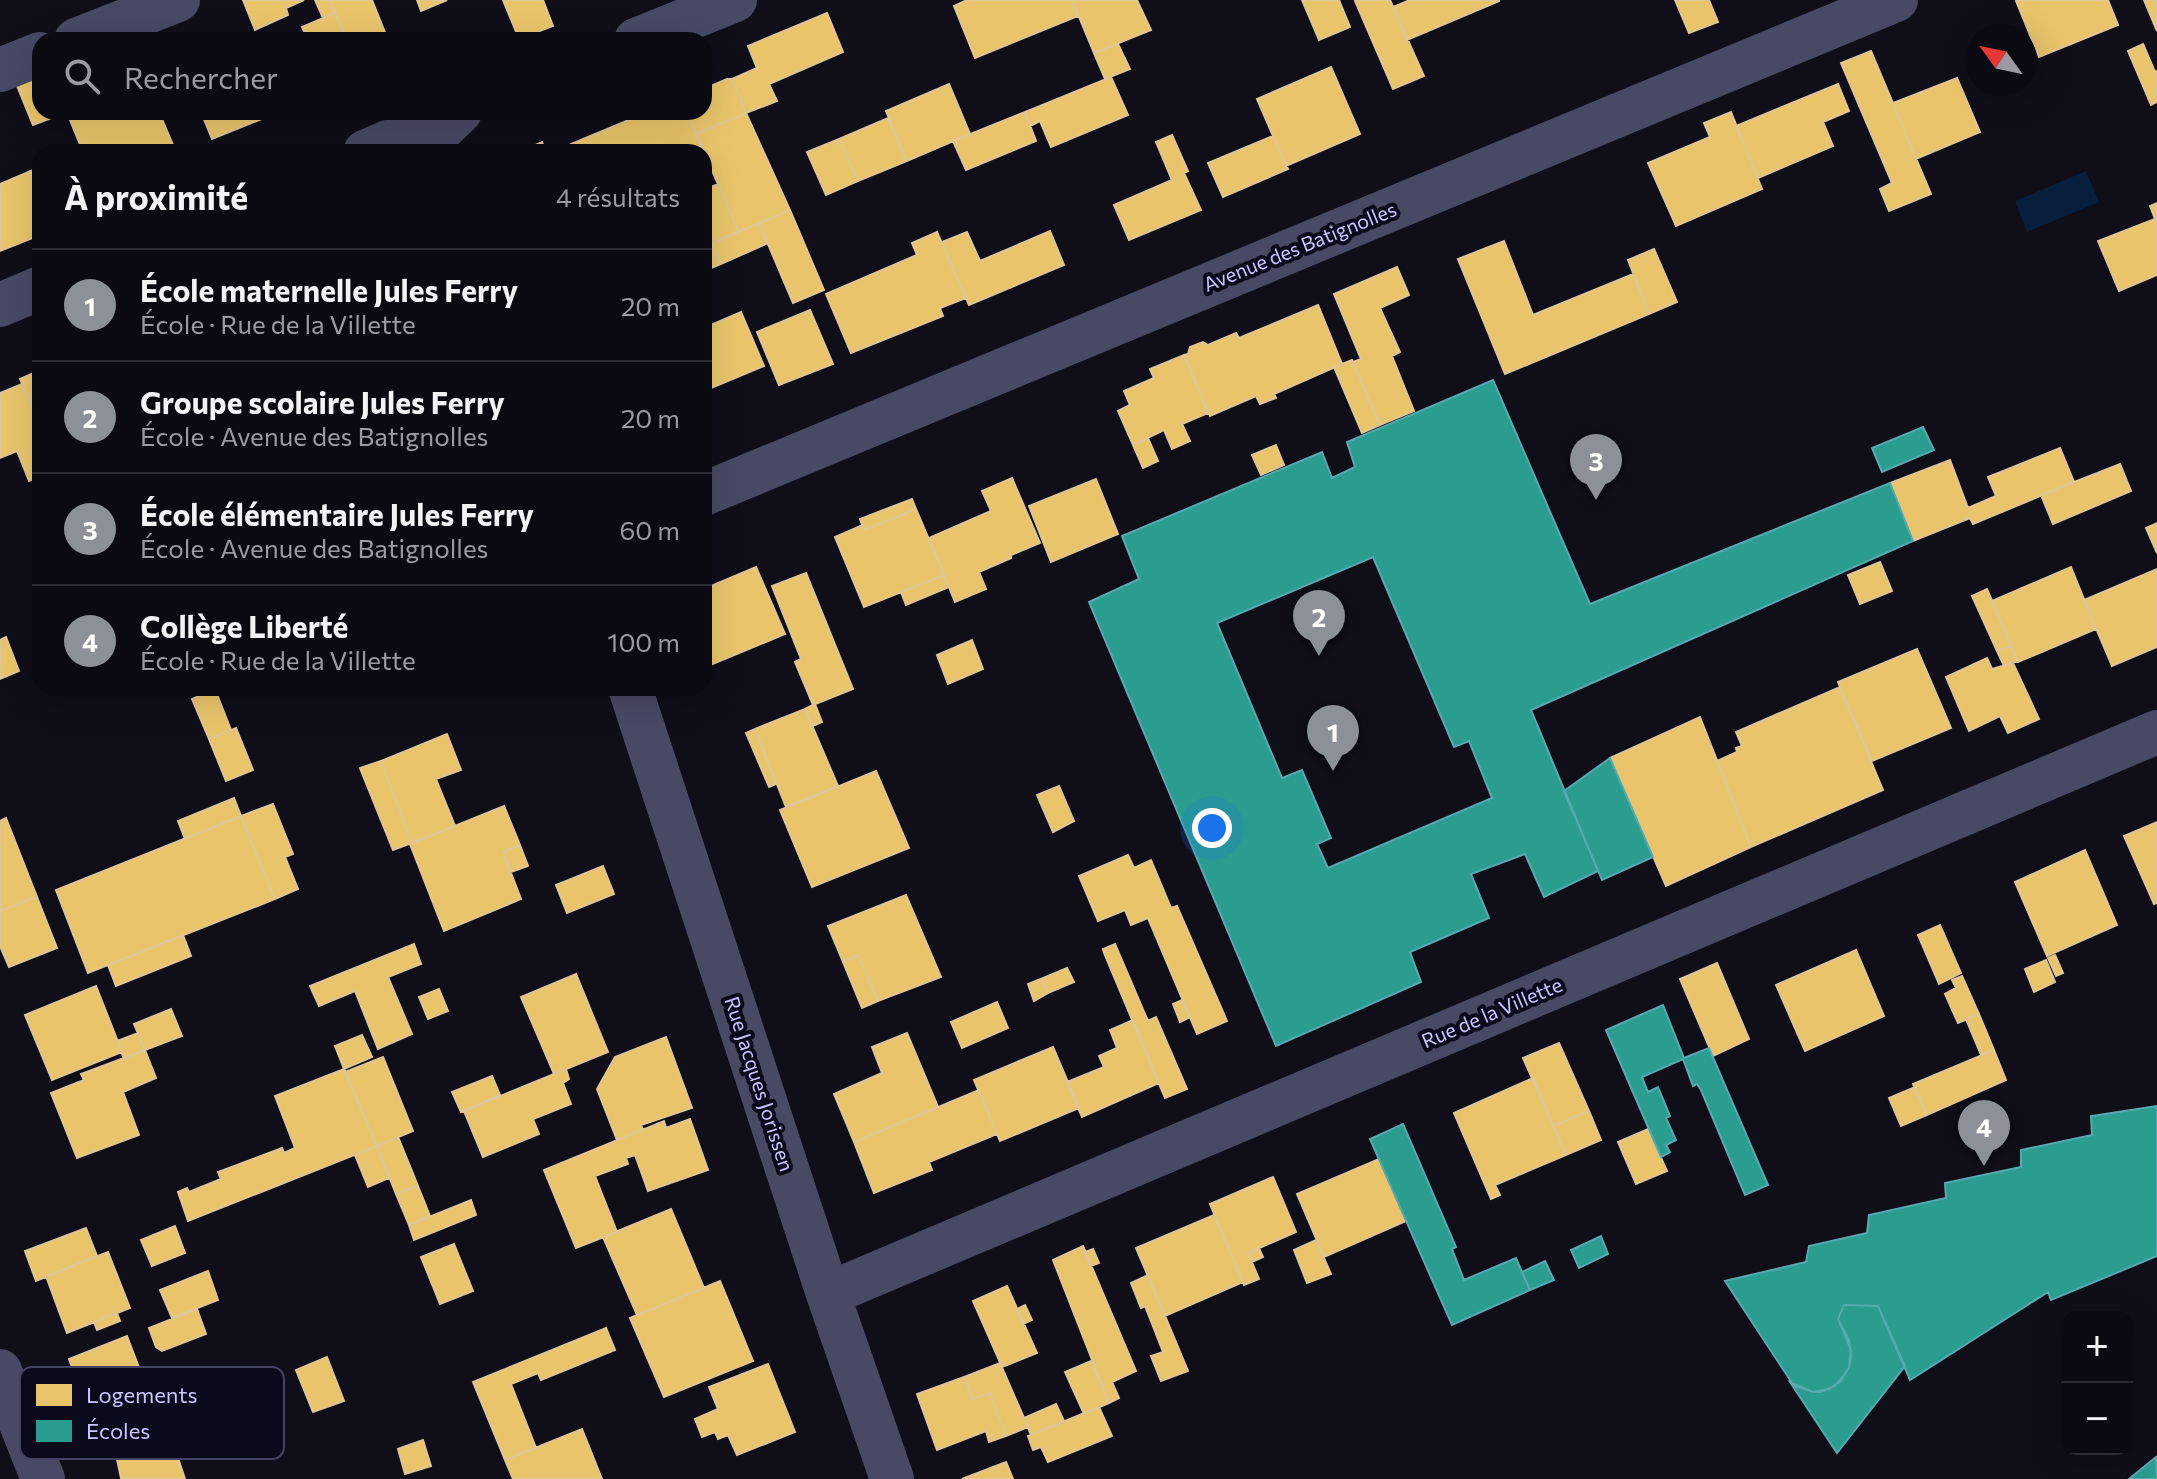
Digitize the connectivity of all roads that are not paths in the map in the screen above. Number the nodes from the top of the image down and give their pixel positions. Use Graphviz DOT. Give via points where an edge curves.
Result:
graph roads {
  1 [pos="178,0"];
  2 [pos="735,0"];
  3 [pos="1896,0"];
  4 [pos="96,32"];
  5 [pos="656,32"];
  6 [pos="32,57"];
  7 [pos="0,70"];
  8 [pos="444,134"];
  9 [pos="383,144"];
  10 [pos="32,291"];
  11 [pos="0,305"];
  12 [pos="712,491"];
  13 [pos="633,696"];
  14 [pos="2157,732"];
  15 [pos="828,1294"];
  16 [pos="0,1371"];
  17 [pos="20,1421"];
  18 [pos="35,1459"];
  19 [pos="43,1479"];
  20 [pos="892,1479"];
  1 -- 4 [label="street"];
  2 -- 5 [label="street"];
  3 -- 12 [label="street, Avenue des Batignolles"];
  6 -- 7 [label="street"];
  8 -- 9 [label="street"];
  10 -- 11 [label="street"];
  13 -- 15 [label="street, Rue Jacques Jorissen"];
  14 -- 15 [label="street, Rue de la Villette"];
  15 -- 20 [label="street, Rue Jacques Jorissen"];
  16 -- 17 [label="street"];
  18 -- 19 [label="street"];
}
